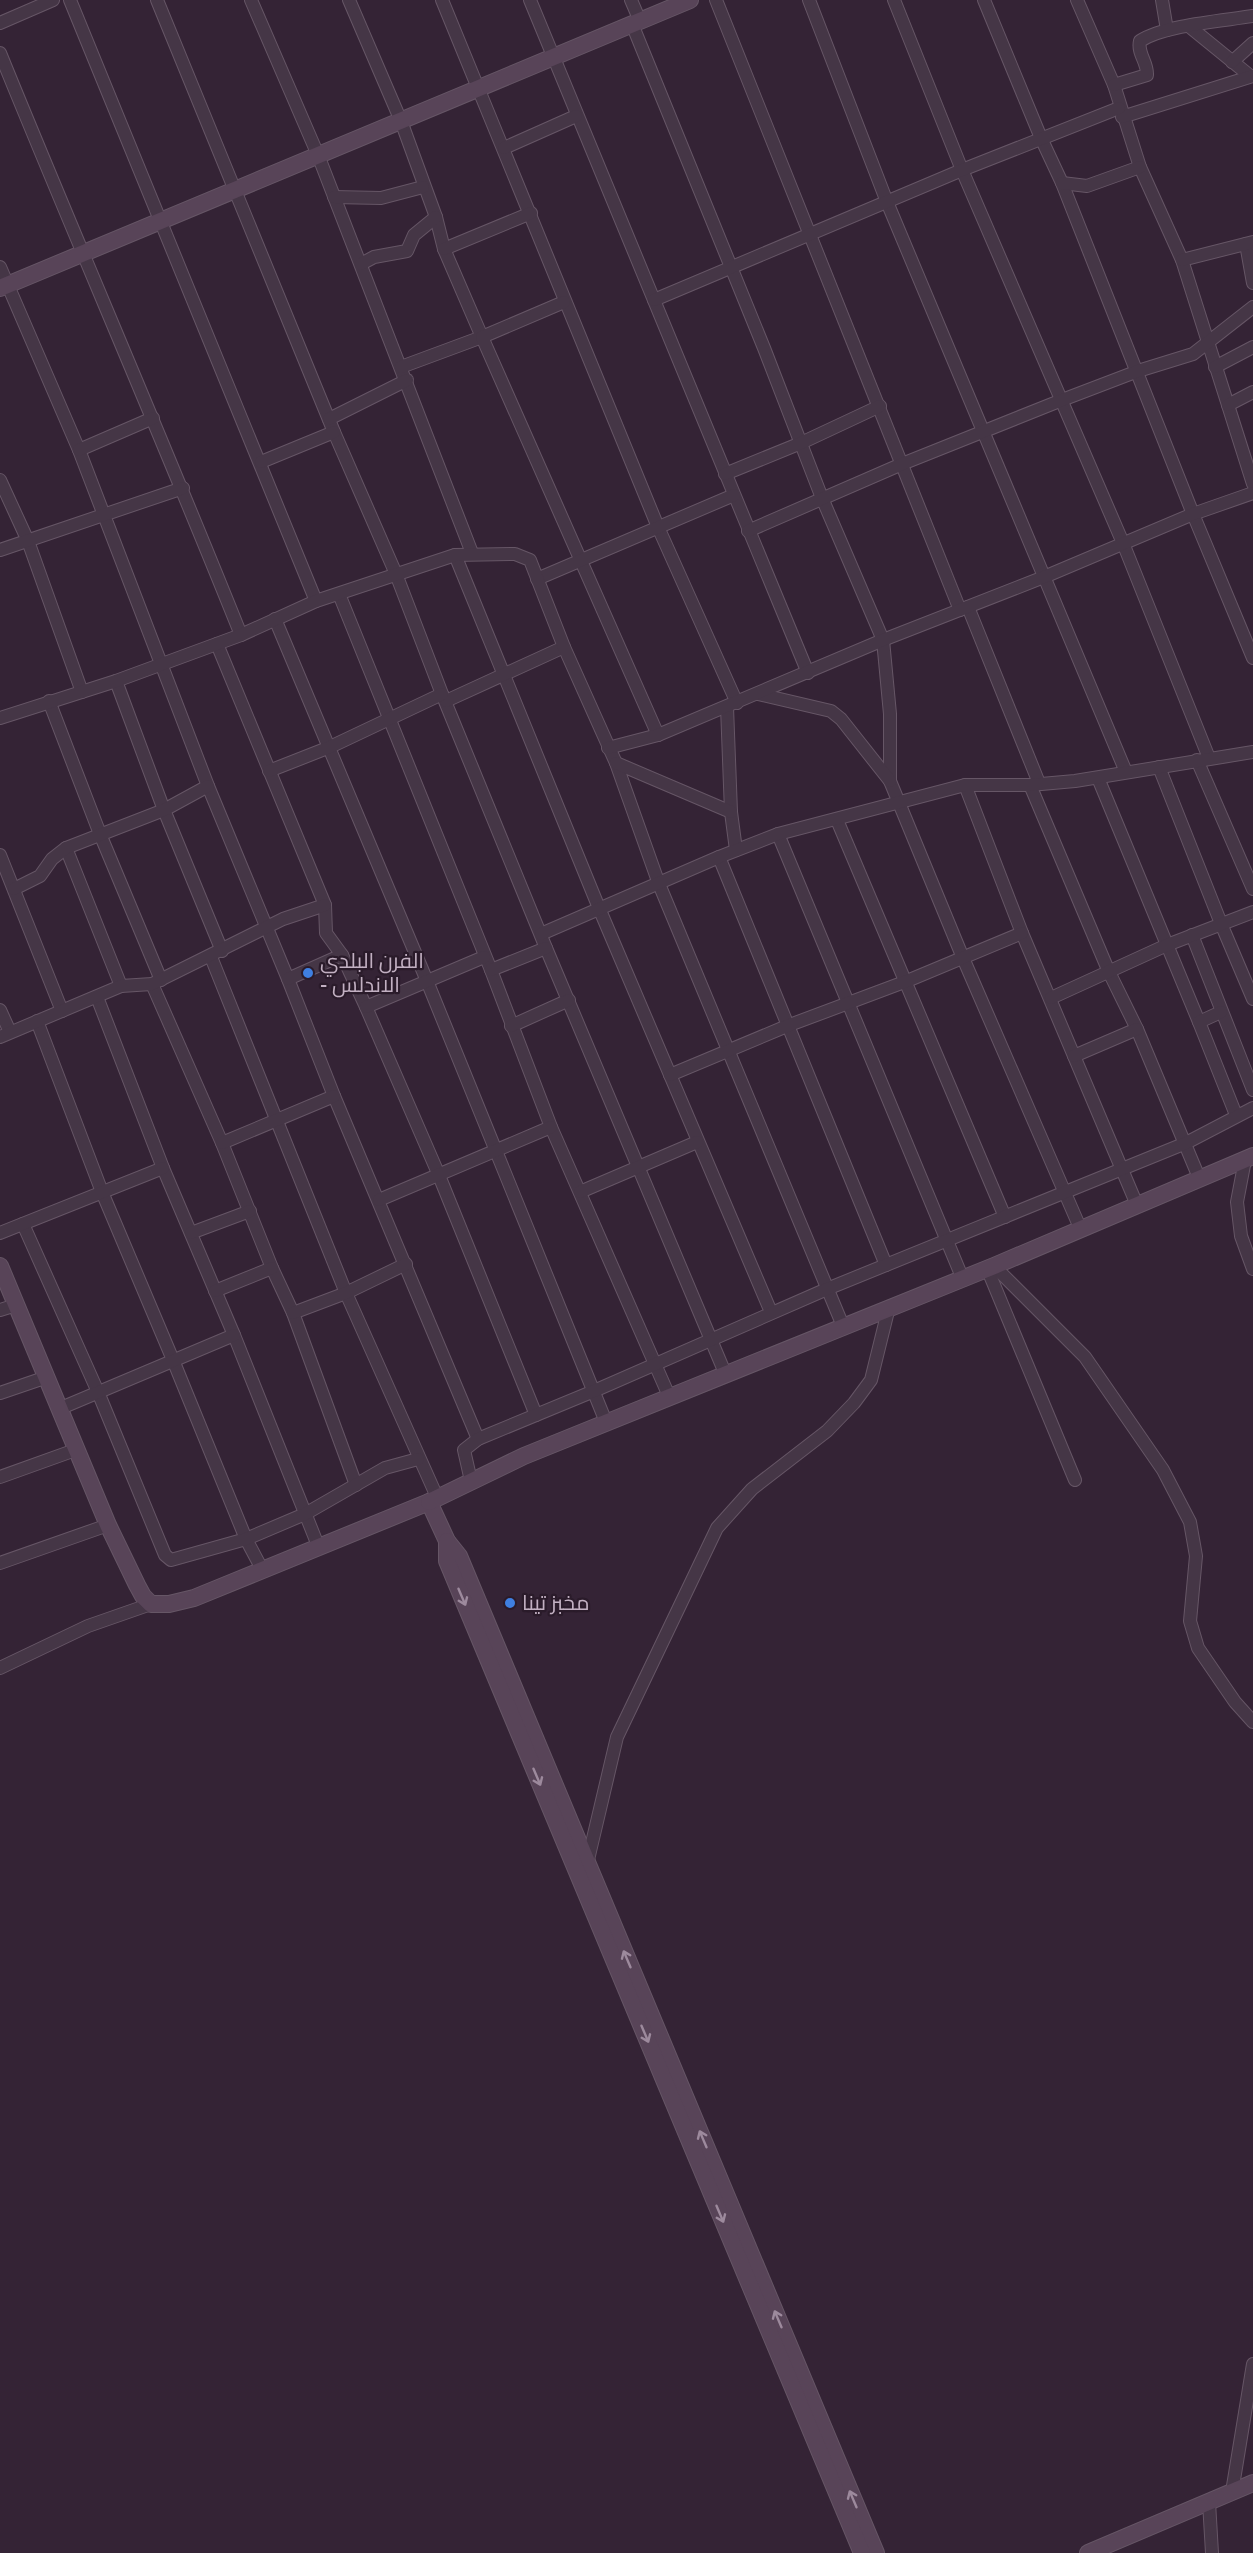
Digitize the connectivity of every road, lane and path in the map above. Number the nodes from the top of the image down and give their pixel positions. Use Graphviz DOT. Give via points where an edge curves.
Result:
graph roads {
  1 [pos="53,0"];
  2 [pos="70,0"];
  3 [pos="157,0"];
  4 [pos="251,0"];
  5 [pos="349,0"];
  6 [pos="442,0"];
  7 [pos="530,0"];
  8 [pos="631,0"];
  9 [pos="690,0"];
  10 [pos="716,0"];
  11 [pos="809,0"];
  12 [pos="894,0"];
  13 [pos="984,0"];
  14 [pos="1077,0"];
  15 [pos="1162,0"];
  16 [pos="1253,16"];
  17 [pos="0,23"];
  18 [pos="636,23"];
  19 [pos="1190,27"];
  20 [pos="1167,30"];
  21 [pos="1253,43"];
  22 [pos="0,53"];
  23 [pos="553,57"];
  24 [pos="1232,62"];
  25 [pos="1251,76"];
  26 [pos="1114,86"];
  27 [pos="480,88"];
  28 [pos="1121,112"];
  29 [pos="576,116"];
  30 [pos="400,121"];
  31 [pos="1041,138"];
  32 [pos="504,148"];
  33 [pos="318,155"];
  34 [pos="1140,167"];
  35 [pos="962,170"];
  36 [pos="1062,183"];
  37 [pos="423,187"];
  38 [pos="235,190"];
  39 [pos="334,197"];
  40 [pos="886,202"];
  41 [pos="531,213"];
  42 [pos="436,217"];
  43 [pos="162,221"];
  44 [pos="811,234"];
  45 [pos="1250,243"];
  46 [pos="444,249"];
  47 [pos="82,254"];
  48 [pos="1182,260"];
  49 [pos="361,264"];
  50 [pos="0,267"];
  51 [pos="730,268"];
  52 [pos="1253,283"];
  53 [pos="4,287"];
  54 [pos="654,300"];
  55 [pos="564,302"];
  56 [pos="1253,307"];
  57 [pos="482,337"];
  58 [pos="1207,342"];
  59 [pos="1253,347"];
  60 [pos="401,367"];
  61 [pos="1215,367"];
  62 [pos="1138,371"];
  63 [pos="407,380"];
  64 [pos="1253,392"];
  65 [pos="1062,400"];
  66 [pos="1228,405"];
  67 [pos="880,406"];
  68 [pos="153,418"];
  69 [pos="329,419"];
  70 [pos="984,431"];
  71 [pos="334,432"];
  72 [pos="801,443"];
  73 [pos="79,450"];
  74 [pos="1250,461"];
  75 [pos="261,462"];
  76 [pos="902,464"];
  77 [pos="725,474"];
  78 [pos="0,480"];
  79 [pos="1253,484"];
  80 [pos="183,488"];
  81 [pos="1253,493"];
  82 [pos="734,495"];
  83 [pos="822,498"];
  84 [pos="1193,514"];
  85 [pos="105,516"];
  86 [pos="658,527"];
  87 [pos="748,531"];
  88 [pos="28,541"];
  89 [pos="1123,543"];
  90 [pos="0,550"];
  91 [pos="472,553"];
  92 [pos="455,555"];
  93 [pos="582,561"];
  94 [pos="396,574"];
  95 [pos="1044,577"];
  96 [pos="537,579"];
  97 [pos="339,594"];
  98 [pos="316,601"];
  99 [pos="964,608"];
  100 [pos="275,619"];
  101 [pos="241,635"];
  102 [pos="883,640"];
  103 [pos="217,644"];
  104 [pos="564,647"];
  105 [pos="1253,658"];
  106 [pos="160,665"];
  107 [pos="504,673"];
  108 [pos="808,673"];
  109 [pos="116,681"];
  110 [pos="82,692"];
  111 [pos="758,694"];
  112 [pos="444,698"];
  113 [pos="49,701"];
  114 [pos="732,705"];
  115 [pos="1,714"];
  116 [pos="388,718"];
  117 [pos="658,735"];
  118 [pos="330,747"];
  119 [pos="608,748"];
  120 [pos="1253,752"];
  121 [pos="1203,759"];
  122 [pos="616,763"];
  123 [pos="1160,767"];
  124 [pos="269,771"];
  125 [pos="1126,772"];
  126 [pos="1098,778"];
  127 [pos="890,781"];
  128 [pos="1035,784"];
  129 [pos="965,785"];
  130 [pos="208,786"];
  131 [pos="901,802"];
  132 [pos="164,810"];
  133 [pos="731,812"];
  134 [pos="837,820"];
  135 [pos="100,834"];
  136 [pos="778,834"];
  137 [pos="66,848"];
  138 [pos="736,850"];
  139 [pos="0,855"];
  140 [pos="719,856"];
  141 [pos="3,871"];
  142 [pos="659,884"];
  143 [pos="14,889"];
  144 [pos="1253,889"];
  145 [pos="325,905"];
  146 [pos="599,908"];
  147 [pos="1253,912"];
  148 [pos="1222,926"];
  149 [pos="266,928"];
  150 [pos="1022,933"];
  151 [pos="541,934"];
  152 [pos="1192,935"];
  153 [pos="1167,945"];
  154 [pos="546,948"];
  155 [pos="216,954"];
  156 [pos="342,955"];
  157 [pos="484,957"];
  158 [pos="963,957"];
  159 [pos="490,970"];
  160 [pos="1109,972"];
  161 [pos="288,979"];
  162 [pos="427,981"];
  163 [pos="907,981"];
  164 [pos="156,982"];
  165 [pos="121,986"];
  166 [pos="97,997"];
  167 [pos="1051,998"];
  168 [pos="1253,999"];
  169 [pos="569,1000"];
  170 [pos="847,1004"];
  171 [pos="366,1007"];
  172 [pos="0,1010"];
  173 [pos="62,1011"];
  174 [pos="1221,1012"];
  175 [pos="37,1022"];
  176 [pos="1199,1022"];
  177 [pos="511,1026"];
  178 [pos="787,1026"];
  179 [pos="1137,1029"];
  180 [pos="5,1035"];
  181 [pos="729,1051"];
  182 [pos="1074,1056"];
  183 [pos="670,1074"];
  184 [pos="1253,1090"];
  185 [pos="334,1096"];
  186 [pos="1253,1108"];
  187 [pos="1236,1115"];
  188 [pos="276,1122"];
  189 [pos="551,1127"];
  190 [pos="697,1142"];
  191 [pos="222,1143"];
  192 [pos="1186,1143"];
  193 [pos="496,1151"];
  194 [pos="1249,1158"];
  195 [pos="639,1167"];
  196 [pos="163,1168"];
  197 [pos="1123,1168"];
  198 [pos="438,1173"];
  199 [pos="1200,1180"];
  200 [pos="1065,1191"];
  201 [pos="102,1192"];
  202 [pos="580,1192"];
  203 [pos="379,1200"];
  204 [pos="1137,1205"];
  205 [pos="250,1211"];
  206 [pos="1005,1217"];
  207 [pos="23,1224"];
  208 [pos="1081,1230"];
  209 [pos="0,1233"];
  210 [pos="191,1233"];
  211 [pos="948,1241"];
  212 [pos="406,1264"];
  213 [pos="886,1265"];
  214 [pos="0,1266"];
  215 [pos="991,1267"];
  216 [pos="272,1268"];
  217 [pos="1253,1269"];
  218 [pos="962,1277"];
  219 [pos="827,1288"];
  220 [pos="215,1291"];
  221 [pos="346,1293"];
  222 [pos="8,1307"];
  223 [pos="889,1307"];
  224 [pos="771,1312"];
  225 [pos="293,1313"];
  226 [pos="843,1326"];
  227 [pos="234,1335"];
  228 [pos="712,1337"];
  229 [pos="173,1360"];
  230 [pos="655,1363"];
  231 [pos="725,1373"];
  232 [pos="47,1377"];
  233 [pos="594,1391"];
  234 [pos="98,1392"];
  235 [pos="0,1393"];
  236 [pos="669,1396"];
  237 [pos="60,1408"];
  238 [pos="536,1415"];
  239 [pos="606,1422"];
  240 [pos="478,1439"];
  241 [pos="78,1449"];
  242 [pos="418,1459"];
  243 [pos="0,1477"];
  244 [pos="1075,1480"];
  245 [pos="471,1481"];
  246 [pos="356,1485"];
  247 [pos="433,1500"];
  248 [pos="305,1514"];
  249 [pos="108,1526"];
  250 [pos="246,1539"];
  251 [pos="447,1541"];
  252 [pos="320,1548"];
  253 [pos="0,1563"];
  254 [pos="263,1571"];
  255 [pos="151,1604"];
  256 [pos="0,1668"];
  257 [pos="1253,1722"];
  258 [pos="587,1864"];
  259 [pos="1253,2364"];
  260 [pos="1253,2483"];
  261 [pos="1232,2492"];
  262 [pos="1209,2502"];
  263 [pos="862,2553"];
  264 [pos="876,2553"];
  265 [pos="1088,2553"];
  266 [pos="1212,2553"];
  1 -- 17 [label="street"];
  2 -- 43 [label="street"];
  3 -- 38 [label="street"];
  4 -- 33 [label="street"];
  5 -- 30 [label="street"];
  6 -- 27 [label="street"];
  7 -- 23 [label="street"];
  8 -- 18 [label="street"];
  9 -- 18 [label="street"];
  10 -- 44 [label="street"];
  11 -- 40 [label="street"];
  12 -- 35 [label="street"];
  13 -- 31 [label="street"];
  14 -- 26 [label="street"];
  15 -- 20 [label="street"];
  16 -- 19 [label="street"];
  18 -- 23 [label="street"];
  18 -- 51 [label="street"];
  19 -- 20 [label="street"];
  19 -- 24 [label="street"];
  20 -- 26 [label="street" via="1140,41 1138,47 1147,75"];
  21 -- 24 [label="street"];
  22 -- 47 [label="street"];
  23 -- 27 [label="street"];
  23 -- 29 [label="street"];
  24 -- 25 [label="street"];
  25 -- 28 [label="street"];
  26 -- 28 [label="street"];
  27 -- 30 [label="street"];
  27 -- 32 [label="street"];
  28 -- 31 [label="street"];
  28 -- 34 [label="street"];
  29 -- 32 [label="street"];
  29 -- 54 [label="street"];
  30 -- 33 [label="street"];
  30 -- 37 [label="street"];
  31 -- 35 [label="street"];
  31 -- 36 [label="street"];
  32 -- 41 [label="street"];
  33 -- 38 [label="street"];
  33 -- 39 [label="street"];
  34 -- 36 [label="street" via="1087,186"];
  34 -- 48 [label="street"];
  35 -- 40 [label="street"];
  35 -- 65 [label="street"];
  36 -- 62 [label="street"];
  37 -- 39 [label="street" via="381,198"];
  37 -- 42 [label="street"];
  38 -- 43 [label="street"];
  38 -- 69 [label="street"];
  39 -- 49 [label="street"];
  40 -- 44 [label="street"];
  40 -- 70 [label="street"];
  41 -- 46 [label="street"];
  41 -- 55 [label="street"];
  42 -- 46 [label="street"];
  42 -- 49 [label="street" via="414,235 407,250"];
  43 -- 47 [label="street"];
  43 -- 75 [label="street"];
  44 -- 51 [label="street"];
  44 -- 67 [label="street"];
  45 -- 48 [label="street"];
  45 -- 52 [label="street"];
  46 -- 57 [label="street"];
  47 -- 53 [label="street"];
  47 -- 68 [label="street"];
  48 -- 58 [label="street"];
  49 -- 60 [label="street"];
  50 -- 53 [label="street"];
  51 -- 54 [label="street"];
  51 -- 72 [label="street"];
  53 -- 73 [label="street"];
  54 -- 77 [label="street"];
  55 -- 57 [label="street"];
  55 -- 86 [label="street"];
  56 -- 58 [label="street"];
  57 -- 60 [label="street"];
  57 -- 93 [label="street"];
  58 -- 61 [label="street"];
  58 -- 62 [label="street" via="1193,354"];
  59 -- 61 [label="street"];
  60 -- 63 [label="street"];
  61 -- 66 [label="street"];
  62 -- 65 [label="street"];
  62 -- 84 [label="street"];
  63 -- 69 [label="street"];
  63 -- 91 [label="street"];
  64 -- 66 [label="street"];
  65 -- 70 [label="street"];
  65 -- 89 [label="street"];
  66 -- 74 [label="street"];
  67 -- 72 [label="street"];
  67 -- 76 [label="street"];
  68 -- 73 [label="street"];
  68 -- 80 [label="street"];
  69 -- 71 [label="street"];
  70 -- 76 [label="street"];
  70 -- 95 [label="street"];
  71 -- 75 [label="street"];
  71 -- 94 [label="street"];
  72 -- 77 [label="street"];
  72 -- 83 [label="street"];
  73 -- 85 [label="street"];
  74 -- 79 [label="street"];
  75 -- 98 [label="street"];
  76 -- 83 [label="street"];
  76 -- 99 [label="street"];
  77 -- 82 [label="street"];
  78 -- 88 [label="street"];
  80 -- 85 [label="street"];
  80 -- 101 [label="street"];
  81 -- 84 [label="street"];
  82 -- 86 [label="street"];
  82 -- 87 [label="street"];
  83 -- 87 [label="street"];
  83 -- 102 [label="street"];
  84 -- 89 [label="street"];
  84 -- 105 [label="street"];
  85 -- 88 [label="street"];
  85 -- 106 [label="street"];
  86 -- 93 [label="street"];
  86 -- 114 [label="street"];
  87 -- 108 [label="street"];
  88 -- 90 [label="street"];
  88 -- 110 [label="street"];
  89 -- 95 [label="street"];
  89 -- 121 [label="street"];
  91 -- 92 [label="street"];
  91 -- 96 [label="street" via="525,557"];
  92 -- 94 [label="street"];
  92 -- 107 [label="street"];
  93 -- 96 [label="street"];
  93 -- 117 [label="street"];
  94 -- 97 [label="street"];
  94 -- 112 [label="street"];
  95 -- 99 [label="street"];
  95 -- 125 [label="street"];
  96 -- 104 [label="street"];
  97 -- 98 [label="street"];
  97 -- 116 [label="street"];
  98 -- 100 [label="street"];
  99 -- 102 [label="street"];
  99 -- 128 [label="street"];
  100 -- 101 [label="street"];
  100 -- 118 [label="street"];
  101 -- 103 [label="street"];
  102 -- 108 [label="street"];
  102 -- 127 [label="street" via="890,714"];
  103 -- 106 [label="street"];
  103 -- 124 [label="street"];
  104 -- 107 [label="street"];
  104 -- 119 [label="street"];
  106 -- 109 [label="street"];
  106 -- 130 [label="street"];
  107 -- 112 [label="street"];
  107 -- 146 [label="street"];
  108 -- 111 [label="street"];
  109 -- 110 [label="street"];
  109 -- 132 [label="street"];
  110 -- 113 [label="street"];
  111 -- 114 [label="street"];
  111 -- 127 [label="street" via="831,711"];
  112 -- 116 [label="street"];
  112 -- 151 [label="street"];
  113 -- 115 [label="street"];
  113 -- 135 [label="street"];
  114 -- 117 [label="street"];
  114 -- 133 [label="street"];
  116 -- 118 [label="street"];
  116 -- 157 [label="street"];
  117 -- 119 [label="street"];
  118 -- 124 [label="street"];
  118 -- 162 [label="street"];
  119 -- 122 [label="street"];
  120 -- 121 [label="street"];
  121 -- 123 [label="street"];
  121 -- 144 [label="street"];
  122 -- 133 [label="street"];
  122 -- 142 [label="street"];
  123 -- 125 [label="street"];
  123 -- 148 [label="street"];
  124 -- 145 [label="street"];
  125 -- 126 [label="street"];
  126 -- 128 [label="street"];
  126 -- 153 [label="street"];
  127 -- 131 [label="street"];
  128 -- 129 [label="street"];
  128 -- 160 [label="street"];
  129 -- 131 [label="street"];
  129 -- 150 [label="street"];
  130 -- 132 [label="street"];
  130 -- 149 [label="street"];
  131 -- 134 [label="street"];
  131 -- 158 [label="street"];
  132 -- 135 [label="street"];
  132 -- 155 [label="street"];
  133 -- 138 [label="street"];
  134 -- 136 [label="street"];
  134 -- 163 [label="street"];
  135 -- 137 [label="street"];
  135 -- 164 [label="street"];
  136 -- 138 [label="street"];
  136 -- 170 [label="street"];
  137 -- 143 [label="street" via="52,858 40,876"];
  137 -- 165 [label="street"];
  138 -- 140 [label="street"];
  139 -- 141 [label="street"];
  140 -- 142 [label="street"];
  140 -- 178 [label="street"];
  141 -- 143 [label="street"];
  142 -- 146 [label="street"];
  142 -- 181 [label="street"];
  143 -- 173 [label="street"];
  145 -- 149 [label="street"];
  145 -- 156 [label="street" via="326,933"];
  146 -- 151 [label="street"];
  146 -- 183 [label="street"];
  147 -- 148 [label="street"];
  148 -- 152 [label="street"];
  148 -- 168 [label="street"];
  149 -- 155 [label="street"];
  149 -- 161 [label="street"];
  150 -- 158 [label="street"];
  150 -- 167 [label="street"];
  151 -- 154 [label="street"];
  152 -- 153 [label="street"];
  152 -- 174 [label="street"];
  153 -- 160 [label="street"];
  153 -- 176 [label="street"];
  154 -- 159 [label="street"];
  154 -- 169 [label="street"];
  155 -- 164 [label="street"];
  155 -- 188 [label="street"];
  156 -- 161 [label="street"];
  156 -- 171 [label="street"];
  157 -- 159 [label="street"];
  157 -- 162 [label="street"];
  158 -- 163 [label="street"];
  158 -- 200 [label="street"];
  159 -- 177 [label="street"];
  160 -- 167 [label="street"];
  160 -- 179 [label="street"];
  161 -- 185 [label="street"];
  162 -- 171 [label="street"];
  162 -- 193 [label="street"];
  163 -- 170 [label="street"];
  163 -- 206 [label="street"];
  164 -- 165 [label="street"];
  164 -- 191 [label="street"];
  165 -- 166 [label="street"];
  166 -- 173 [label="street"];
  166 -- 196 [label="street"];
  167 -- 182 [label="street"];
  169 -- 177 [label="street"];
  169 -- 195 [label="street"];
  170 -- 178 [label="street"];
  170 -- 211 [label="street"];
  171 -- 198 [label="street"];
  172 -- 180 [label="street"];
  173 -- 175 [label="street"];
  174 -- 176 [label="street"];
  174 -- 184 [label="street"];
  175 -- 180 [label="street"];
  175 -- 201 [label="street"];
  176 -- 187 [label="street"];
  177 -- 189 [label="street"];
  178 -- 181 [label="street"];
  178 -- 213 [label="street"];
  179 -- 182 [label="street"];
  179 -- 192 [label="street"];
  181 -- 183 [label="street"];
  181 -- 219 [label="street"];
  182 -- 197 [label="street"];
  183 -- 190 [label="street"];
  185 -- 188 [label="street"];
  185 -- 203 [label="street"];
  186 -- 187 [label="street"];
  187 -- 192 [label="street"];
  188 -- 191 [label="street"];
  188 -- 221 [label="street"];
  189 -- 193 [label="street"];
  189 -- 202 [label="street"];
  190 -- 195 [label="street"];
  190 -- 224 [label="street"];
  191 -- 205 [label="street"];
  192 -- 197 [label="street"];
  192 -- 199 [label="street"];
  193 -- 198 [label="street"];
  193 -- 233 [label="street"];
  194 -- 199 [label="street"];
  194 -- 217 [label="street" via="1237,1202 1241,1236"];
  195 -- 202 [label="street"];
  195 -- 228 [label="street"];
  196 -- 201 [label="street"];
  196 -- 210 [label="street"];
  197 -- 200 [label="street"];
  197 -- 204 [label="street"];
  198 -- 203 [label="street"];
  198 -- 238 [label="street"];
  199 -- 204 [label="street"];
  200 -- 206 [label="street"];
  200 -- 208 [label="street"];
  201 -- 207 [label="street"];
  201 -- 229 [label="street"];
  202 -- 230 [label="street"];
  203 -- 212 [label="street"];
  204 -- 208 [label="street"];
  205 -- 210 [label="street"];
  205 -- 216 [label="street"];
  206 -- 211 [label="street"];
  207 -- 209 [label="street"];
  207 -- 234 [label="street"];
  208 -- 215 [label="street"];
  210 -- 220 [label="street"];
  211 -- 213 [label="street"];
  211 -- 218 [label="street"];
  212 -- 221 [label="street"];
  212 -- 240 [label="street"];
  213 -- 219 [label="street"];
  214 -- 222 [label="street"];
  215 -- 218 [label="street"];
  215 -- 244 [label="street"];
  215 -- 257 [label="street" via="1085,1357 1162,1470 1190,1522 1196,1556 1190,1621 1198,1648"];
  216 -- 220 [label="street"];
  216 -- 225 [label="street"];
  218 -- 223 [label="street"];
  219 -- 224 [label="street"];
  219 -- 226 [label="street"];
  220 -- 227 [label="street"];
  221 -- 225 [label="street"];
  221 -- 242 [label="street"];
  222 -- 232 [label="street"];
  223 -- 226 [label="street"];
  223 -- 258 [label="street" via="871,1380 854,1403 827,1431 752,1489 717,1528 616,1737"];
  224 -- 228 [label="street"];
  225 -- 246 [label="street"];
  226 -- 231 [label="street"];
  227 -- 229 [label="street"];
  227 -- 248 [label="street"];
  228 -- 230 [label="street"];
  228 -- 231 [label="street"];
  229 -- 234 [label="street"];
  229 -- 250 [label="street"];
  230 -- 233 [label="street"];
  230 -- 236 [label="street"];
  231 -- 236 [label="street"];
  232 -- 235 [label="street"];
  232 -- 237 [label="street"];
  233 -- 238 [label="street"];
  233 -- 239 [label="street"];
  234 -- 237 [label="street"];
  234 -- 250 [label="street" via="165,1555 178,1560"];
  236 -- 239 [label="street"];
  237 -- 241 [label="street"];
  238 -- 240 [label="street"];
  239 -- 245 [label="street"];
  240 -- 245 [label="street" via="464,1450"];
  241 -- 243 [label="street"];
  241 -- 249 [label="street"];
  242 -- 246 [label="street" via="385,1468"];
  242 -- 247 [label="street"];
  245 -- 247 [label="street"];
  246 -- 248 [label="street"];
  247 -- 251 [label="street"];
  247 -- 252 [label="street"];
  248 -- 250 [label="street"];
  248 -- 252 [label="street"];
  249 -- 253 [label="street"];
  249 -- 255 [label="street" via="140,1591"];
  250 -- 254 [label="street"];
  251 -- 258 [label="street" via="459,1556"];
  251 -- 263 [label="street, one-way" via="447,1561"];
  252 -- 254 [label="street"];
  254 -- 255 [label="street" via="194,1598"];
  255 -- 256 [label="street" via="88,1626"];
  264 -- 258 [label="street, one-way"];
  259 -- 261 [label="street"];
  260 -- 261 [label="street"];
  261 -- 262 [label="street"];
  262 -- 265 [label="street"];
  262 -- 266 [label="street"];
}
